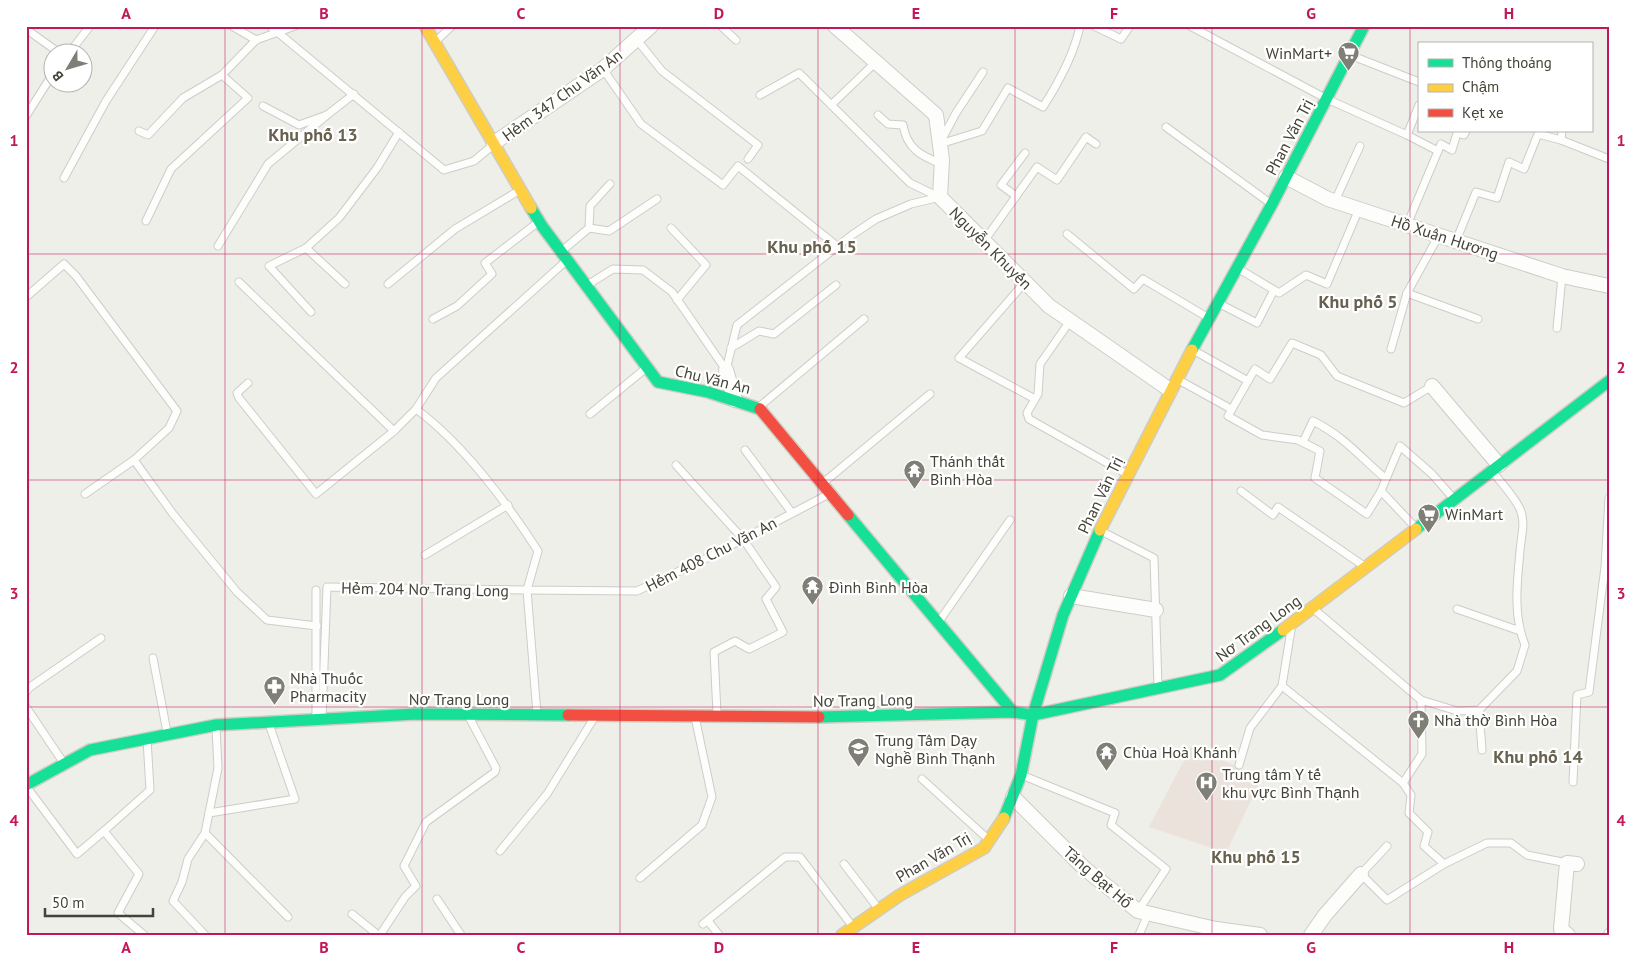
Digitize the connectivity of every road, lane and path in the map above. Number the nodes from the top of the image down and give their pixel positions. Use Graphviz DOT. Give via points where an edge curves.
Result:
graph roads {
  1 [pos="90,26"];
  2 [pos="155,26"];
  3 [pos="232,26"];
  4 [pos="270,26"];
  5 [pos="295,26"];
  6 [pos="425,26"];
  7 [pos="452,26"];
  8 [pos="651,26"];
  9 [pos="721,26"];
  10 [pos="835,26"];
  11 [pos="1080,26"];
  12 [pos="1094,26"];
  13 [pos="1130,26"];
  14 [pos="1190,26"];
  15 [pos="1364,26"];
  16 [pos="26,30"];
  17 [pos="277,32"];
  18 [pos="256,40"];
  19 [pos="637,40"];
  20 [pos="736,40"];
  21 [pos="43,42"];
  22 [pos="78,42"];
  23 [pos="434,42"];
  24 [pos="1349,55"];
  25 [pos="876,62"];
  26 [pos="603,70"];
  27 [pos="983,72"];
  28 [pos="222,75"];
  29 [pos="1418,82"];
  30 [pos="42,91"];
  31 [pos="354,94"];
  32 [pos="760,95"];
  33 [pos="1326,99"];
  34 [pos="831,105"];
  35 [pos="263,106"];
  36 [pos="1418,108"];
  37 [pos="327,115"];
  38 [pos="878,115"];
  39 [pos="26,116"];
  40 [pos="1166,126"];
  41 [pos="139,131"];
  42 [pos="399,132"];
  43 [pos="1466,132"];
  44 [pos="1562,132"];
  45 [pos="1407,135"];
  46 [pos="1561,140"];
  47 [pos="494,143"];
  48 [pos="940,144"];
  49 [pos="1096,144"];
  50 [pos="1360,146"];
  51 [pos="1439,148"];
  52 [pos="1025,153"];
  53 [pos="1609,159"];
  54 [pos="748,160"];
  55 [pos="942,164"];
  56 [pos="1286,177"];
  57 [pos="64,178"];
  58 [pos="610,184"];
  59 [pos="520,189"];
  60 [pos="1016,196"];
  61 [pos="940,198"];
  62 [pos="657,199"];
  63 [pos="1335,201"];
  64 [pos="1272,204"];
  65 [pos="1359,209"];
  66 [pos="146,221"];
  67 [pos="539,221"];
  68 [pos="1407,225"];
  69 [pos="589,228"];
  70 [pos="671,228"];
  71 [pos="1067,234"];
  72 [pos="1439,236"];
  73 [pos="984,241"];
  74 [pos="1456,241"];
  75 [pos="218,246"];
  76 [pos="838,246"];
  77 [pos="306,248"];
  78 [pos="564,256"];
  79 [pos="1237,268"];
  80 [pos="1562,276"];
  81 [pos="239,282"];
  82 [pos="1025,282"];
  83 [pos="345,284"];
  84 [pos="388,284"];
  85 [pos="836,285"];
  86 [pos="586,286"];
  87 [pos="1609,286"];
  88 [pos="1274,290"];
  89 [pos="1407,293"];
  90 [pos="26,297"];
  91 [pos="677,300"];
  92 [pos="1218,303"];
  93 [pos="312,312"];
  94 [pos="1210,318"];
  95 [pos="433,319"];
  96 [pos="864,319"];
  97 [pos="1478,319"];
  98 [pos="1070,321"];
  99 [pos="1557,328"];
  100 [pos="732,348"];
  101 [pos="1391,349"];
  102 [pos="1192,350"];
  103 [pos="648,368"];
  104 [pos="726,370"];
  105 [pos="1248,381"];
  106 [pos="1609,381"];
  107 [pos="248,383"];
  108 [pos="1173,384"];
  109 [pos="1432,386"];
  110 [pos="930,394"];
  111 [pos="1035,399"];
  112 [pos="735,400"];
  113 [pos="759,408"];
  114 [pos="1231,409"];
  115 [pos="416,410"];
  116 [pos="590,414"];
  117 [pos="394,431"];
  118 [pos="1303,442"];
  119 [pos="746,450"];
  120 [pos="134,460"];
  121 [pos="676,465"];
  122 [pos="1496,468"];
  123 [pos="1127,475"];
  124 [pos="1386,479"];
  125 [pos="821,485"];
  126 [pos="1241,491"];
  127 [pos="1381,491"];
  128 [pos="84,494"];
  129 [pos="829,494"];
  130 [pos="1609,498"];
  131 [pos="1454,500"];
  132 [pos="508,505"];
  133 [pos="792,513"];
  134 [pos="1010,520"];
  135 [pos="1416,529"];
  136 [pos="1100,530"];
  137 [pos="743,538"];
  138 [pos="425,555"];
  139 [pos="1367,567"];
  140 [pos="316,590"];
  141 [pos="527,590"];
  142 [pos="1071,596"];
  143 [pos="1313,608"];
  144 [pos="1457,609"];
  145 [pos="1156,610"];
  146 [pos="938,622"];
  147 [pos="1291,625"];
  148 [pos="317,626"];
  149 [pos="1520,632"];
  150 [pos="101,638"];
  151 [pos="153,658"];
  152 [pos="1282,686"];
  153 [pos="1158,689"];
  154 [pos="26,692"];
  155 [pos="1421,700"];
  156 [pos="26,708"];
  157 [pos="1479,710"];
  158 [pos="1013,712"];
  159 [pos="468,715"];
  160 [pos="537,715"];
  161 [pos="1033,715"];
  162 [pos="595,716"];
  163 [pos="695,716"];
  164 [pos="717,716"];
  165 [pos="319,718"];
  166 [pos="268,722"];
  167 [pos="216,725"];
  168 [pos="167,735"];
  169 [pos="147,739"];
  170 [pos="1482,750"];
  171 [pos="65,764"];
  172 [pos="1239,765"];
  173 [pos="1021,775"];
  174 [pos="922,779"];
  175 [pos="1572,782"];
  176 [pos="1403,784"];
  177 [pos="26,785"];
  178 [pos="1013,797"];
  179 [pos="209,814"];
  180 [pos="104,831"];
  181 [pos="205,833"];
  182 [pos="989,840"];
  183 [pos="1387,846"];
  184 [pos="500,851"];
  185 [pos="844,864"];
  186 [pos="1444,864"];
  187 [pos="1572,864"];
  188 [pos="1361,874"];
  189 [pos="640,878"];
  190 [pos="437,899"];
  191 [pos="878,908"];
  192 [pos="1143,912"];
  193 [pos="352,914"];
  194 [pos="288,917"];
  195 [pos="849,932"];
  196 [pos="1564,933"];
  197 [pos="1242,934"];
  198 [pos="144,935"];
  199 [pos="205,935"];
  200 [pos="379,935"];
  201 [pos="461,935"];
  202 [pos="719,935"];
  203 [pos="1140,935"];
  204 [pos="1260,935"];
  205 [pos="1311,935"];
  1 -- 22 [label="lane"];
  2 -- 57 [label="lane" via="106,101"];
  3 -- 18 [label="lane"];
  4 -- 17 [label="lane"];
  5 -- 17 [label="lane"];
  6 -- 23 [label="main road, Chu Văn An"];
  7 -- 23 [label="lane"];
  8 -- 19 [label="street, Hẻm 347 Chu Văn An"];
  9 -- 20 [label="lane"];
  10 -- 25 [label="street, Nguyễn Khuyến"];
  11 -- 48 [label="lane" via="1077,44 1043,107 1008,88 982,131"];
  12 -- 13 [label="lane" via="1121,38"];
  14 -- 33 [label="lane"];
  15 -- 24 [label="main road, Phan Văn Trị"];
  16 -- 21 [label="lane"];
  17 -- 18 [label="lane"];
  17 -- 31 [label="lane"];
  18 -- 28 [label="lane"];
  19 -- 26 [label="street, Hẻm 347 Chu Văn An"];
  19 -- 54 [label="lane" via="662,70 758,145"];
  23 -- 47 [label="main road, Chu Văn An"];
  24 -- 29 [label="lane"];
  24 -- 33 [label="main road, Phan Văn Trị"];
  25 -- 34 [label="lane"];
  25 -- 48 [label="street, Nguyễn Khuyến" via="936,115"];
  26 -- 47 [label="street, Hẻm 347 Chu Văn An"];
  26 -- 76 [label="lane" via="648,130 723,185 738,166"];
  27 -- 48 [label="lane"];
  28 -- 41 [label="lane" via="183,98 148,135"];
  28 -- 66 [label="lane" via="248,98 171,169"];
  30 -- 39 [label="lane"];
  31 -- 37 [label="lane"];
  31 -- 42 [label="lane"];
  32 -- 34 [label="lane" via="799,73"];
  33 -- 45 [label="lane"];
  33 -- 56 [label="main road, Phan Văn Trị"];
  34 -- 61 [label="lane" via="910,183"];
  35 -- 37 [label="lane" via="299,125"];
  36 -- 45 [label="lane"];
  37 -- 75 [label="lane" via="268,164"];
  38 -- 55 [label="lane" via="888,124 903,126 910,146 922,157"];
  40 -- 64 [label="lane"];
  42 -- 47 [label="lane" via="444,170 474,161"];
  42 -- 77 [label="lane" via="339,218"];
  43 -- 51 [label="lane" via="1464,136 1457,133 1452,150"];
  44 -- 46 [label="lane"];
  45 -- 51 [label="lane"];
  46 -- 53 [label="lane"];
  46 -- 74 [label="lane" via="1538,134 1524,169 1509,162 1497,198 1476,192"];
  47 -- 59 [label="main road, Chu Văn An"];
  48 -- 55 [label="street, Nguyễn Khuyến"];
  49 -- 60 [label="lane" via="1086,137 1057,180 1036,167"];
  50 -- 63 [label="lane"];
  51 -- 68 [label="lane"];
  52 -- 60 [label="lane" via="1001,185"];
  55 -- 61 [label="street, Nguyễn Khuyến"];
  56 -- 63 [label="street, Hồ Xuân Hương"];
  56 -- 64 [label="main road, Phan Văn Trị"];
  58 -- 69 [label="lane" via="590,206"];
  59 -- 67 [label="main road, Chu Văn An"];
  59 -- 84 [label="lane" via="455,229"];
  60 -- 73 [label="lane"];
  61 -- 73 [label="street, Nguyễn Khuyến"];
  61 -- 76 [label="lane" via="911,204 876,219"];
  62 -- 69 [label="lane" via="609,231"];
  63 -- 65 [label="street, Hồ Xuân Hương"];
  64 -- 79 [label="main road, Phan Văn Trị"];
  65 -- 68 [label="street, Hồ Xuân Hương"];
  65 -- 88 [label="lane" via="1327,284 1306,275 1279,293"];
  67 -- 78 [label="main road, Chu Văn An"];
  67 -- 95 [label="lane" via="486,263 492,274 464,300"];
  68 -- 72 [label="street, Hồ Xuân Hương"];
  69 -- 78 [label="lane"];
  70 -- 91 [label="lane" via="706,265"];
  71 -- 94 [label="lane" via="1134,290 1143,279"];
  72 -- 74 [label="street, Hồ Xuân Hương"];
  72 -- 89 [label="lane"];
  73 -- 82 [label="street, Nguyễn Khuyến"];
  74 -- 80 [label="street, Hồ Xuân Hương"];
  76 -- 100 [label="lane" via="737,325"];
  77 -- 83 [label="lane"];
  77 -- 93 [label="lane" via="269,266"];
  78 -- 86 [label="main road, Chu Văn An"];
  78 -- 115 [label="lane" via="436,378"];
  79 -- 88 [label="lane"];
  79 -- 92 [label="main road, Phan Văn Trị"];
  80 -- 87 [label="street, Hồ Xuân Hương"];
  80 -- 99 [label="lane"];
  81 -- 117 [label="lane"];
  82 -- 98 [label="street, Nguyễn Khuyến"];
  82 -- 111 [label="lane" via="959,358"];
  85 -- 100 [label="lane" via="774,334 758,330"];
  86 -- 91 [label="lane" via="613,269 643,270 672,292"];
  86 -- 103 [label="main road, Chu Văn An"];
  88 -- 92 [label="lane" via="1257,323"];
  89 -- 97 [label="lane"];
  89 -- 101 [label="lane"];
  90 -- 120 [label="lane" via="64,264 178,411 169,428"];
  91 -- 104 [label="lane"];
  92 -- 94 [label="main road, Phan Văn Trị"];
  94 -- 102 [label="main road, Phan Văn Trị"];
  96 -- 113 [label="lane"];
  98 -- 108 [label="street, Nguyễn Khuyến"];
  98 -- 111 [label="lane" via="1040,364"];
  100 -- 104 [label="lane"];
  102 -- 105 [label="lane"];
  102 -- 108 [label="main road, Phan Văn Trị"];
  103 -- 112 [label="main road, Chu Văn An" via="658,382"];
  103 -- 116 [label="lane"];
  104 -- 112 [label="street"];
  105 -- 109 [label="lane" via="1255,369 1270,379 1292,343 1321,356 1337,376 1404,403"];
  105 -- 114 [label="lane"];
  106 -- 122 [label="main road, Nơ Trang Long"];
  107 -- 117 [label="lane" via="237,393 238,398 316,494"];
  108 -- 114 [label="lane"];
  108 -- 123 [label="main road, Phan Văn Trị"];
  109 -- 122 [label="street"];
  110 -- 125 [label="lane"];
  111 -- 123 [label="lane" via="1027,413 1029,419"];
  112 -- 113 [label="main road, Chu Văn An"];
  113 -- 125 [label="main road, Chu Văn An"];
  114 -- 118 [label="lane" via="1228,416 1262,435"];
  115 -- 117 [label="lane"];
  115 -- 132 [label="lane" via="434,422"];
  118 -- 124 [label="lane" via="1313,421 1335,432"];
  118 -- 127 [label="lane" via="1320,451 1316,478 1367,514"];
  119 -- 133 [label="lane"];
  120 -- 128 [label="lane"];
  120 -- 148 [label="lane" via="237,592 267,620"];
  121 -- 137 [label="lane"];
  122 -- 131 [label="main road, Nơ Trang Long"];
  122 -- 149 [label="lane" via="1520,509 1524,532 1516,598"];
  123 -- 136 [label="main road, Phan Văn Trị"];
  124 -- 127 [label="lane"];
  124 -- 131 [label="lane" via="1400,446 1432,474"];
  125 -- 129 [label="main road, Chu Văn An"];
  126 -- 139 [label="lane" via="1273,515 1278,507"];
  127 -- 135 [label="lane"];
  129 -- 133 [label="lane, Hẻm 408 Chu Văn An"];
  129 -- 146 [label="main road, Chu Văn An"];
  130 -- 175 [label="lane" via="1605,567 1589,692 1577,695"];
  131 -- 135 [label="main road, Nơ Trang Long"];
  132 -- 138 [label="lane"];
  132 -- 141 [label="lane" via="538,551"];
  133 -- 137 [label="lane, Hẻm 408 Chu Văn An"];
  134 -- 146 [label="lane"];
  135 -- 139 [label="main road, Nơ Trang Long"];
  136 -- 142 [label="main road, Phan Văn Trị"];
  136 -- 145 [label="lane" via="1154,558"];
  137 -- 141 [label="lane, Hẻm 408 Chu Văn An" via="637,591"];
  137 -- 164 [label="lane" via="776,587 766,599 783,632 749,649 735,642 714,652"];
  139 -- 143 [label="main road, Nơ Trang Long"];
  140 -- 148 [label="lane"];
  141 -- 160 [label="lane, Hẻm 204 Nơ Trang Long"];
  141 -- 165 [label="lane, Hẻm 204 Nơ Trang Long" via="327,587"];
  142 -- 145 [label="street"];
  142 -- 161 [label="main road, Phan Văn Trị"];
  143 -- 147 [label="main road, Nơ Trang Long"];
  143 -- 155 [label="lane"];
  144 -- 149 [label="lane"];
  145 -- 153 [label="lane"];
  146 -- 158 [label="main road, Chu Văn An"];
  147 -- 152 [label="lane"];
  147 -- 153 [label="main road, Nơ Trang Long" via="1220,676"];
  148 -- 165 [label="lane"];
  149 -- 157 [label="lane" via="1525,645 1517,671"];
  150 -- 154 [label="lane"];
  151 -- 168 [label="lane"];
  152 -- 172 [label="lane" via="1250,728"];
  152 -- 176 [label="lane"];
  153 -- 161 [label="main road, Nơ Trang Long"];
  155 -- 157 [label="lane" via="1457,711"];
  155 -- 176 [label="lane" via="1422,754"];
  156 -- 171 [label="lane"];
  157 -- 170 [label="lane"];
  158 -- 161 [label="main road, Nơ Trang Long"];
  158 -- 164 [label="main road, Nơ Trang Long" via="864,717"];
  159 -- 160 [label="main road, Nơ Trang Long"];
  159 -- 165 [label="main road, Nơ Trang Long"];
  159 -- 200 [label="lane" via="496,768 495,772 426,822 404,866 416,886"];
  160 -- 162 [label="main road, Nơ Trang Long"];
  161 -- 173 [label="main road, Phan Văn Trị"];
  162 -- 163 [label="main road, Nơ Trang Long"];
  162 -- 184 [label="lane" via="547,794"];
  163 -- 164 [label="main road, Nơ Trang Long"];
  163 -- 189 [label="lane" via="712,797 702,825"];
  165 -- 166 [label="main road, Nơ Trang Long"];
  166 -- 167 [label="main road, Nơ Trang Long"];
  166 -- 179 [label="lane" via="295,799"];
  167 -- 168 [label="main road, Nơ Trang Long"];
  167 -- 179 [label="lane" via="218,768"];
  168 -- 169 [label="main road, Nơ Trang Long"];
  169 -- 171 [label="main road, Nơ Trang Long" via="90,750"];
  169 -- 180 [label="lane" via="150,790"];
  171 -- 177 [label="main road, Nơ Trang Long"];
  173 -- 178 [label="main road, Phan Văn Trị"];
  173 -- 192 [label="lane" via="1115,813 1112,825 1166,869"];
  174 -- 182 [label="lane"];
  176 -- 186 [label="lane" via="1411,795 1408,813 1428,832 1424,846"];
  177 -- 180 [label="lane" via="77,854"];
  178 -- 182 [label="main road, Phan Văn Trị"];
  178 -- 192 [label="street, Tăng Bạt Hổ" via="1084,868"];
  179 -- 181 [label="lane"];
  180 -- 198 [label="lane" via="139,874 118,913"];
  181 -- 194 [label="lane"];
  181 -- 199 [label="lane" via="188,859 173,901"];
  182 -- 191 [label="main road, Phan Văn Trị" via="984,848"];
  183 -- 188 [label="lane"];
  185 -- 191 [label="lane"];
  186 -- 187 [label="lane" via="1487,843 1511,843 1527,855"];
  186 -- 188 [label="lane" via="1387,900"];
  187 -- 196 [label="street"];
  188 -- 205 [label="street"];
  190 -- 201 [label="lane"];
  191 -- 195 [label="main road, Phan Văn Trị"];
  192 -- 197 [label="street, Tăng Bạt Hổ"];
  192 -- 203 [label="lane"];
  193 -- 200 [label="lane"];
  195 -- 202 [label="lane" via="800,857 785,857 706,922"];
  197 -- 204 [label="street, Tăng Bạt Hổ"];
}
